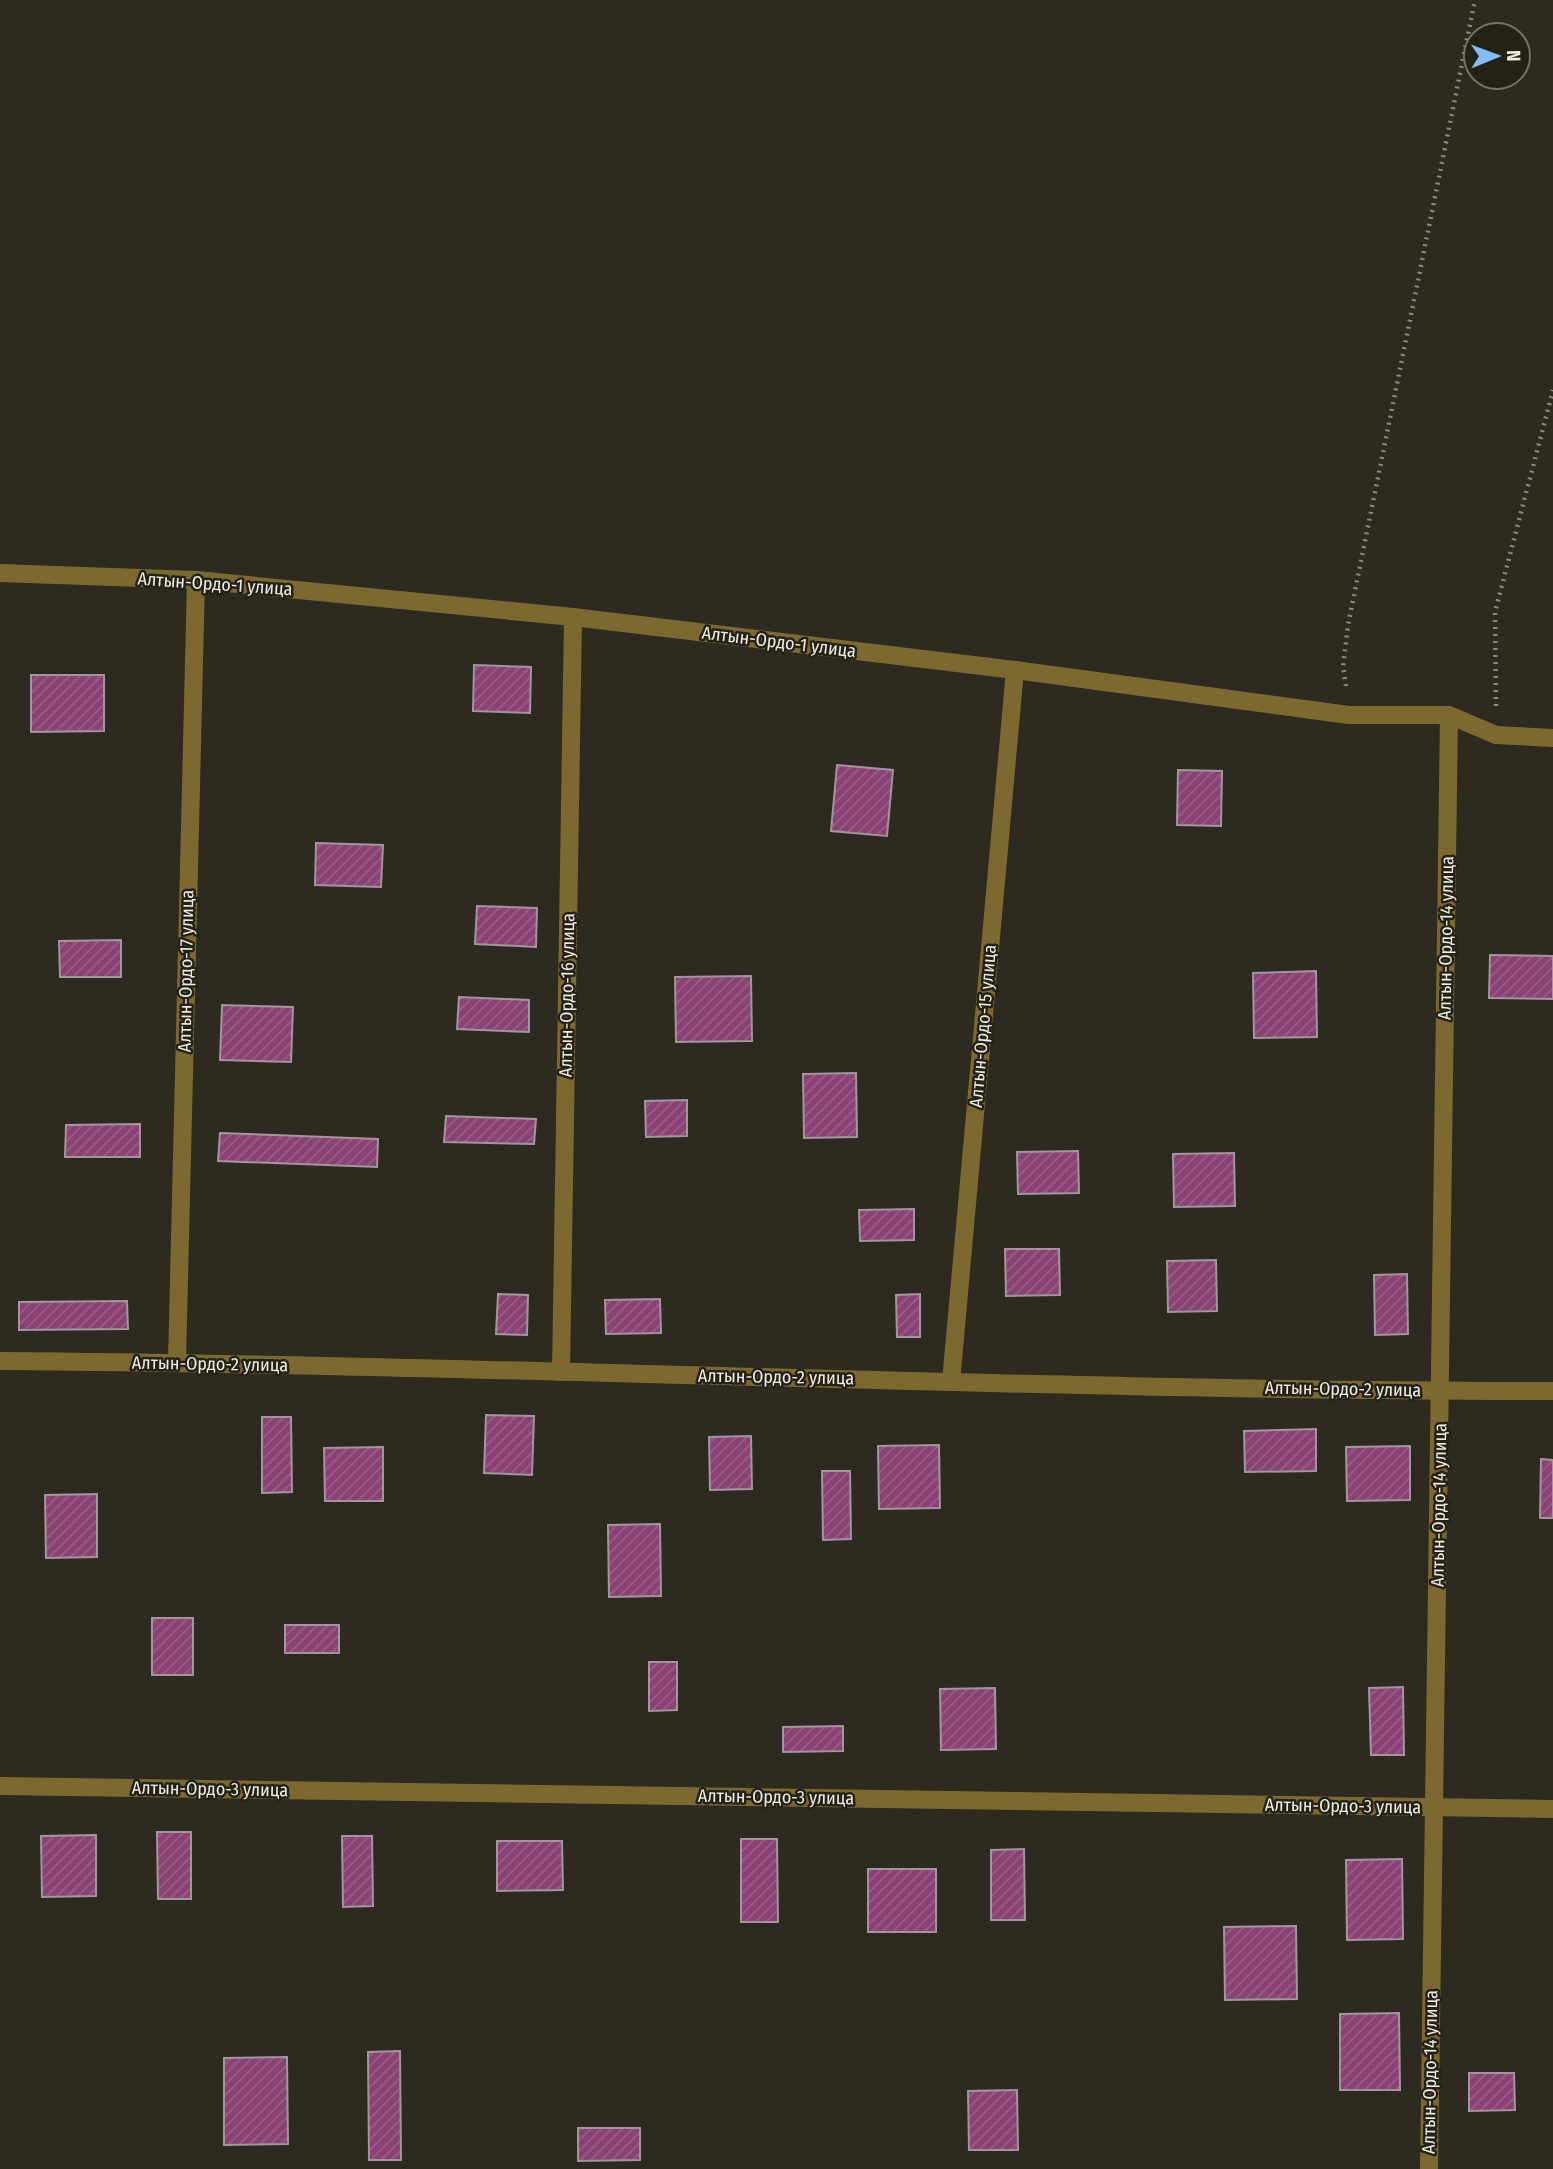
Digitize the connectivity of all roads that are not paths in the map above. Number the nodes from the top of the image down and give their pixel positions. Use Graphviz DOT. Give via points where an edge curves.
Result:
graph roads {
  1 [pos="0,573"];
  2 [pos="196,580"];
  3 [pos="573,617"];
  4 [pos="1015,670"];
  5 [pos="1449,715"];
  6 [pos="1553,738"];
  7 [pos="0,1361"];
  8 [pos="177,1362"];
  9 [pos="561,1372"];
  10 [pos="951,1382"];
  11 [pos="1440,1391"];
  12 [pos="1553,1391"];
  13 [pos="0,1786"];
  14 [pos="1434,1807"];
  15 [pos="1553,1809"];
  16 [pos="1429,2169"];
  1 -- 2 [label="street, Алтын-Ордо-1 улица"];
  2 -- 3 [label="street, Алтын-Ордо-1 улица"];
  2 -- 8 [label="street, Алтын-Ордо-17 улица"];
  3 -- 4 [label="street, Алтын-Ордо-1 улица"];
  3 -- 9 [label="street, Алтын-Ордо-16 улица"];
  4 -- 5 [label="street, Алтын-Ордо-1 улица" via="1349,715"];
  4 -- 10 [label="street, Алтын-Ордо-15 улица"];
  5 -- 6 [label="street, Алтын-Ордо-1 улица" via="1496,735"];
  5 -- 11 [label="street, Алтын-Ордо-14 улица"];
  7 -- 8 [label="street, Алтын-Ордо-2 улица"];
  8 -- 9 [label="street, Алтын-Ордо-2 улица"];
  9 -- 10 [label="street, Алтын-Ордо-2 улица"];
  10 -- 11 [label="street, Алтын-Ордо-2 улица"];
  11 -- 12 [label="street, Алтын-Ордо-2 улица"];
  11 -- 14 [label="street, Алтын-Ордо-14 улица"];
  13 -- 14 [label="street, Алтын-Ордо-3 улица"];
  14 -- 15 [label="street, Алтын-Ордо-3 улица"];
  14 -- 16 [label="street, Алтын-Ордо-14 улица"];
}
